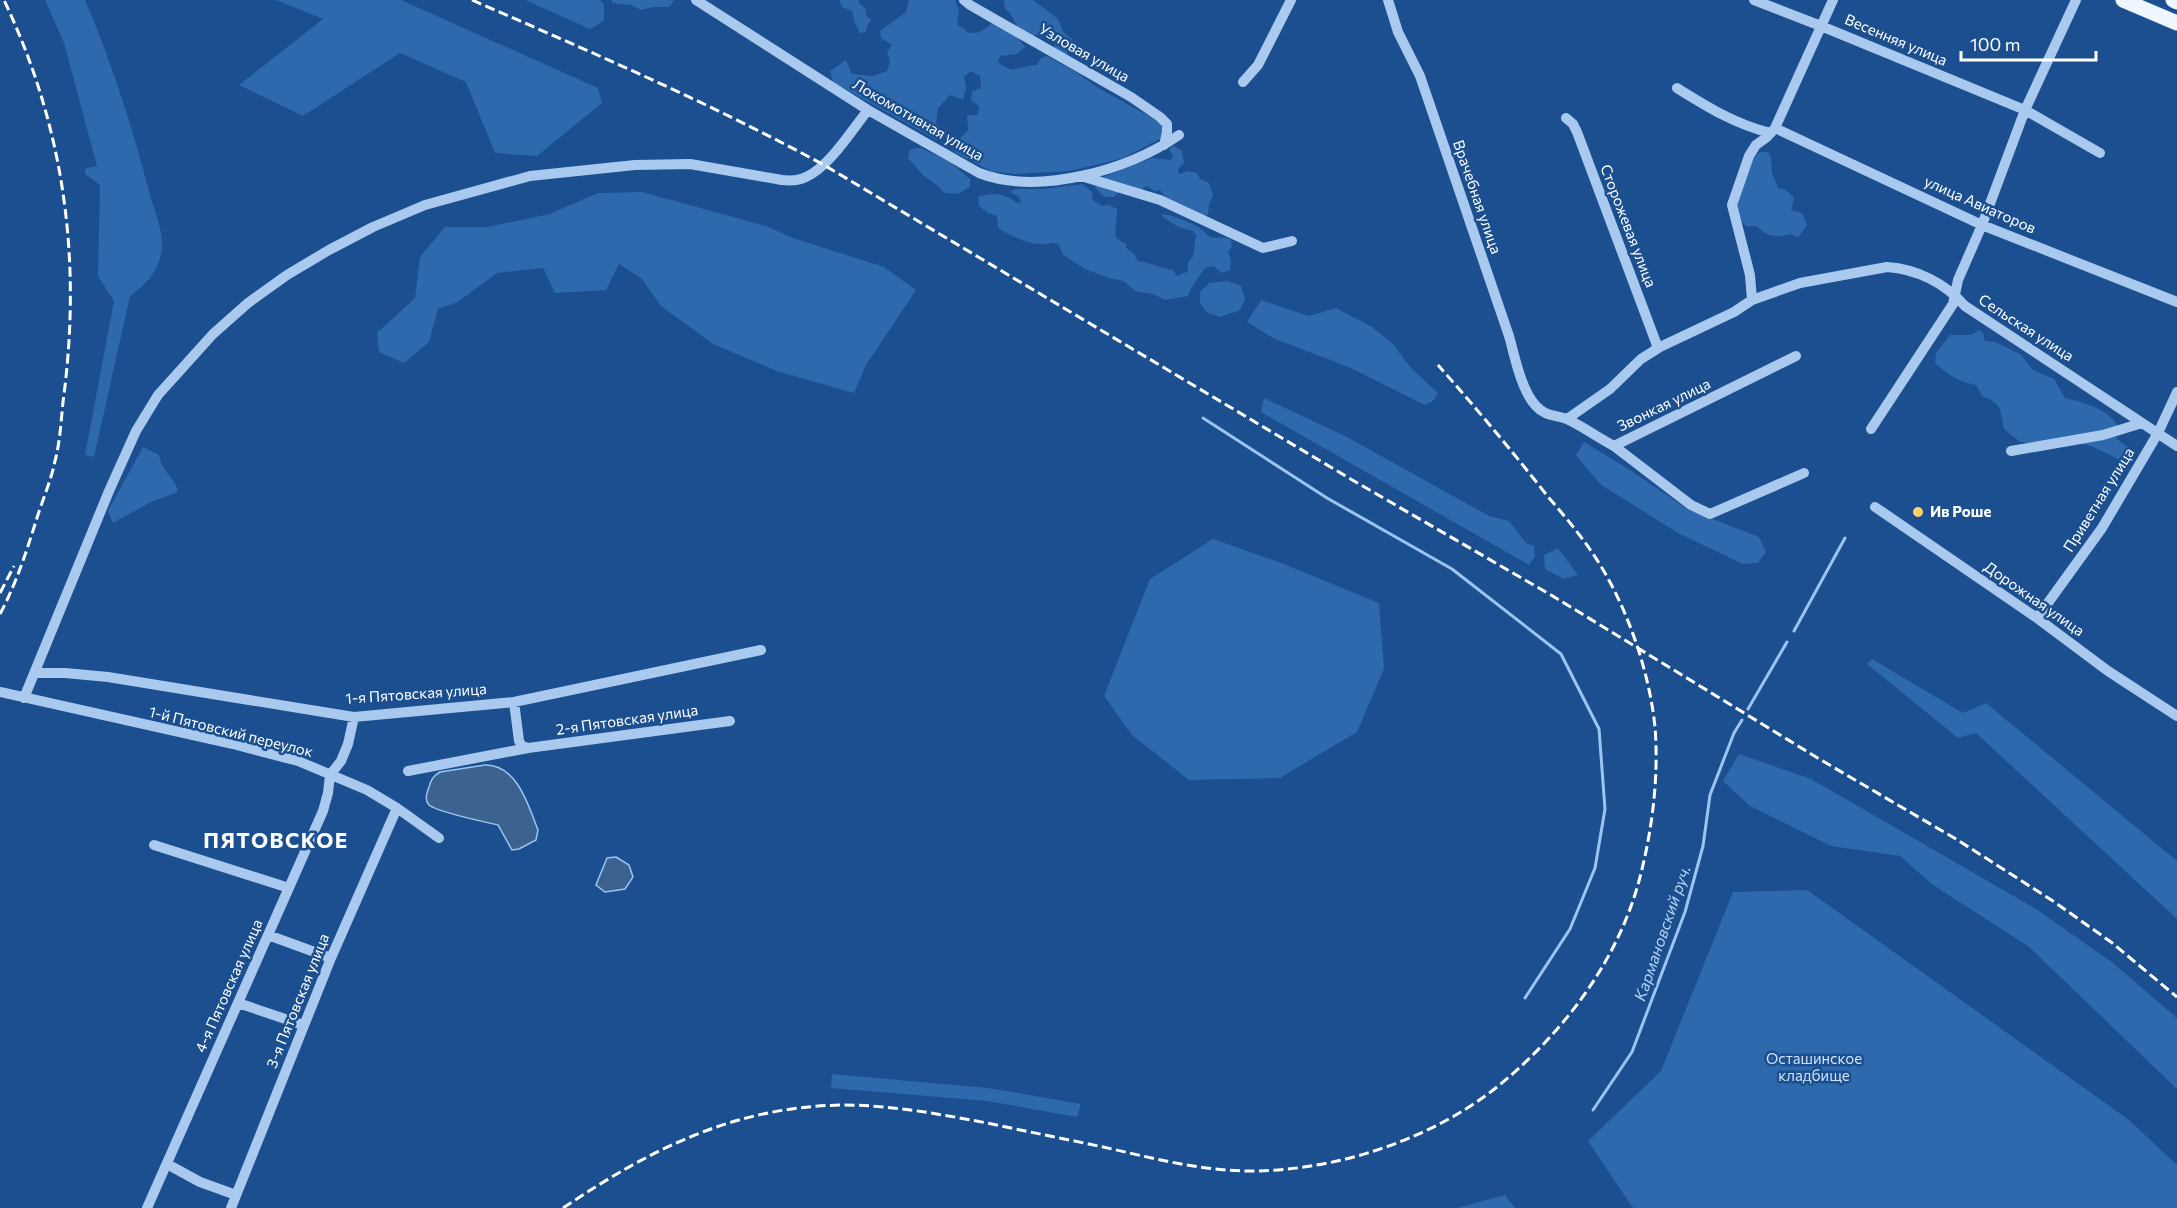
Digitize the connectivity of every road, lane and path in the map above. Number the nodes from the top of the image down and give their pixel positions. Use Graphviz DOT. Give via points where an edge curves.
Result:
graph roads {
  1 [pos="696,0"];
  2 [pos="964,0"];
  3 [pos="1291,0"];
  4 [pos="1388,0"];
  5 [pos="1754,0"];
  6 [pos="1833,0"];
  7 [pos="2076,0"];
  8 [pos="2122,0"];
  9 [pos="2177,23"];
  10 [pos="1821,26"];
  11 [pos="1243,82"];
  12 [pos="1677,88"];
  13 [pos="868,110"];
  14 [pos="2025,110"];
  15 [pos="1566,118"];
  16 [pos="1773,130"];
  17 [pos="1179,135"];
  18 [pos="1164,145"];
  19 [pos="2100,153"];
  20 [pos="1081,176"];
  21 [pos="1982,225"];
  22 [pos="1292,241"];
  23 [pos="1956,296"];
  24 [pos="1752,300"];
  25 [pos="2177,302"];
  26 [pos="1658,348"];
  27 [pos="1796,356"];
  28 [pos="2177,392"];
  29 [pos="1567,419"];
  30 [pos="2142,423"];
  31 [pos="1871,429"];
  32 [pos="2158,433"];
  33 [pos="1614,446"];
  34 [pos="2177,446"];
  35 [pos="2011,451"];
  36 [pos="1804,473"];
  37 [pos="1875,507"];
  38 [pos="2037,618"];
  39 [pos="761,650"];
  40 [pos="35,673"];
  41 [pos="0,692"];
  42 [pos="24,698"];
  43 [pos="513,702"];
  44 [pos="2177,716"];
  45 [pos="354,717"];
  46 [pos="730,721"];
  47 [pos="528,748"];
  48 [pos="408,771"];
  49 [pos="330,774"];
  50 [pos="397,808"];
  51 [pos="439,838"];
  52 [pos="154,845"];
  53 [pos="289,888"];
  54 [pos="268,934"];
  55 [pos="331,958"];
  56 [pos="238,1003"];
  57 [pos="303,1025"];
  58 [pos="167,1164"];
  59 [pos="236,1195"];
  60 [pos="147,1208"];
  61 [pos="231,1208"];
  1 -- 13 [label="street, Локомотивная улица"];
  2 -- 18 [label="street, Узловая улица" via="1160,117 1167,124"];
  3 -- 11 [label="street" via="1258,65"];
  4 -- 29 [label="street, Врачебная улица" via="1431,107 1519,374 1534,404 1543,412"];
  5 -- 10 [label="street, Весенняя улица"];
  6 -- 10 [label="street"];
  7 -- 14 [label="street"];
  8 -- 9 [label="main road"];
  10 -- 14 [label="street, Весенняя улица"];
  10 -- 16 [label="street"];
  12 -- 16 [label="street, улица Авиаторов" via="1747,127"];
  13 -- 20 [label="street, Локомотивная улица" via="994,178 1044,181"];
  13 -- 40 [label="street" via="824,165 795,181 690,164 635,165 530,176 414,210 373,227 287,275 213,334 158,395 135,431"];
  14 -- 19 [label="street, Весенняя улица"];
  14 -- 21 [label="street"];
  15 -- 26 [label="street, Сторожевая улица" via="1577,132"];
  16 -- 21 [label="street, улица Авиаторов"];
  16 -- 24 [label="street" via="1756,145 1732,205 1750,275"];
  17 -- 18 [label="street, Локомотивная улица"];
  18 -- 20 [label="street, Локомотивная улица" via="1130,161"];
  20 -- 22 [label="street" via="1160,200 1263,248"];
  21 -- 23 [label="street" via="1958,279"];
  21 -- 25 [label="street, улица Авиаторов"];
  23 -- 24 [label="street, Сельская улица" via="1936,281 1902,268 1887,267 1800,283"];
  23 -- 30 [label="street, Сельская улица" via="1965,306"];
  23 -- 31 [label="street"];
  24 -- 26 [label="street, Сельская улица"];
  26 -- 29 [label="street, Сельская улица"];
  27 -- 33 [label="street, Звонкая улица"];
  28 -- 32 [label="street, Приветная улица"];
  29 -- 33 [label="street"];
  30 -- 32 [label="street, Сельская улица"];
  30 -- 35 [label="street" via="2103,435"];
  32 -- 34 [label="street, Сельская улица"];
  32 -- 38 [label="street, Приветная улица" via="2102,528"];
  33 -- 36 [label="street, Звонкая улица" via="1691,505 1710,514"];
  37 -- 38 [label="street, Дорожная улица"];
  38 -- 44 [label="street, Дорожная улица"];
  39 -- 43 [label="street, 1-я Пятовская улица"];
  40 -- 42 [label="street"];
  40 -- 45 [label="street, 1-я Пятовская улица" via="108,677"];
  41 -- 42 [label="street, 1-й Пятовский переулок"];
  42 -- 49 [label="street, 1-й Пятовский переулок" via="233,744"];
  43 -- 45 [label="street, 1-я Пятовская улица"];
  43 -- 47 [label="street" via="519,741"];
  45 -- 49 [label="street" via="341,761"];
  46 -- 47 [label="street, 2-я Пятовская улица"];
  47 -- 48 [label="street, 2-я Пятовская улица"];
  49 -- 50 [label="street, 1-й Пятовский переулок"];
  49 -- 53 [label="street, 4-я Пятовская улица" via="323,811"];
  50 -- 51 [label="street, 1-й Пятовский переулок"];
  50 -- 55 [label="street, 3-я Пятовская улица"];
  52 -- 53 [label="street"];
  53 -- 54 [label="street, 4-я Пятовская улица"];
  54 -- 55 [label="street"];
  54 -- 56 [label="street, 4-я Пятовская улица"];
  55 -- 57 [label="street, 3-я Пятовская улица"];
  56 -- 57 [label="street"];
  56 -- 58 [label="street, 4-я Пятовская улица"];
  57 -- 59 [label="street, 3-я Пятовская улица"];
  58 -- 59 [label="street"];
  58 -- 60 [label="street, 4-я Пятовская улица"];
  59 -- 61 [label="street, 3-я Пятовская улица"];
}
